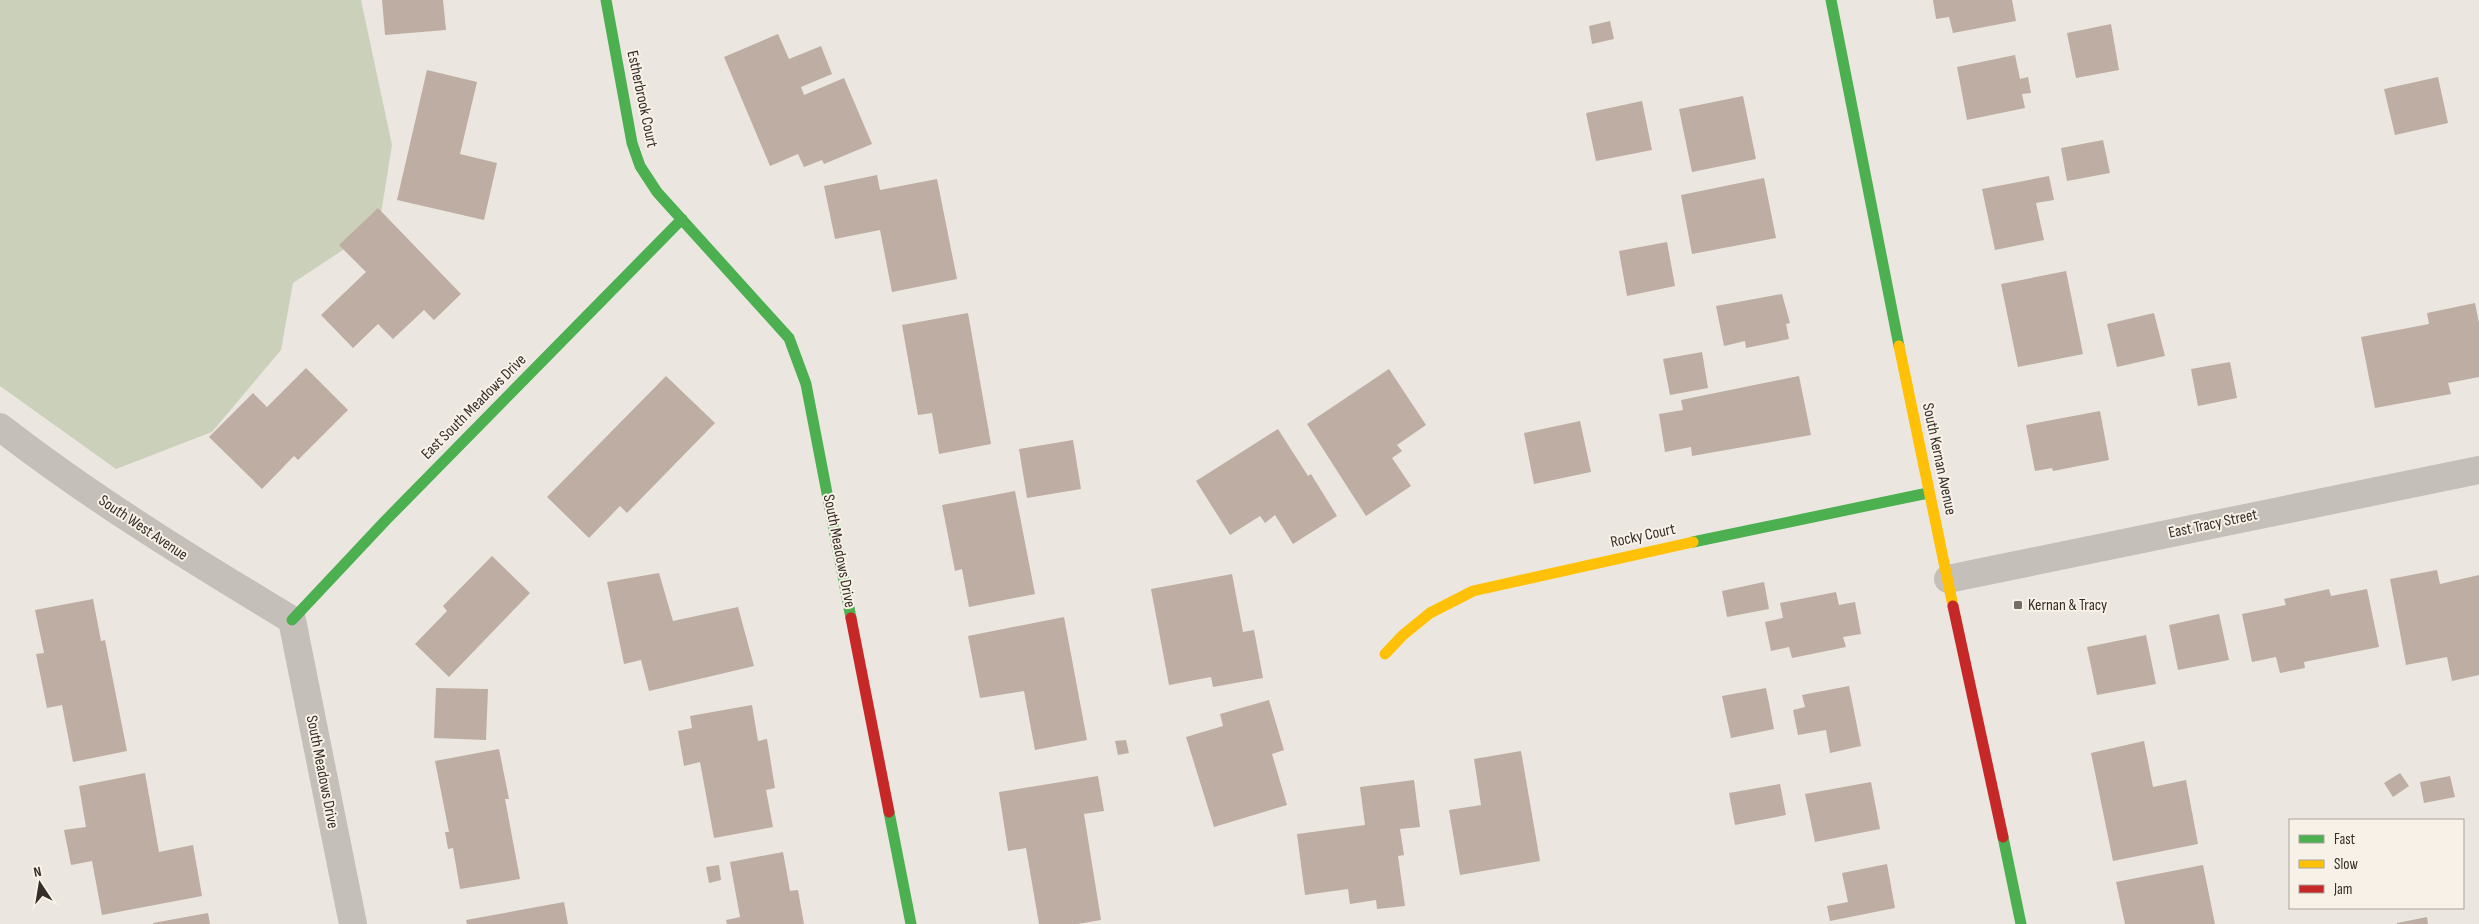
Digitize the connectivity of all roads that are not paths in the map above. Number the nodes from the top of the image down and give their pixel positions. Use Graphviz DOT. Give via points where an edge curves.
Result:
graph roads {
  1 [pos="606,0"];
  2 [pos="1831,0"];
  3 [pos="682,219"];
  4 [pos="0,427"];
  5 [pos="2479,470"];
  6 [pos="1928,493"];
  7 [pos="1948,578"];
  8 [pos="292,620"];
  9 [pos="1385,654"];
  10 [pos="352,924"];
  11 [pos="911,924"];
  12 [pos="2021,924"];
  1 -- 3 [label="street, Estherbrook Court" via="632,143 640,166 653,186"];
  2 -- 6 [label="street, South Kernan Avenue"];
  3 -- 8 [label="street, East South Meadows Drive"];
  3 -- 11 [label="street, South Meadows Drive" via="789,338 806,384"];
  4 -- 8 [label="street, South West Avenue" via="165,544"];
  5 -- 7 [label="street, East Tracy Street"];
  6 -- 7 [label="street, South Kernan Avenue"];
  6 -- 9 [label="street, Rocky Court" via="1640,552 1473,592 1430,613"];
  7 -- 12 [label="street, South Kernan Avenue"];
  8 -- 10 [label="street, South Meadows Drive"];
}
